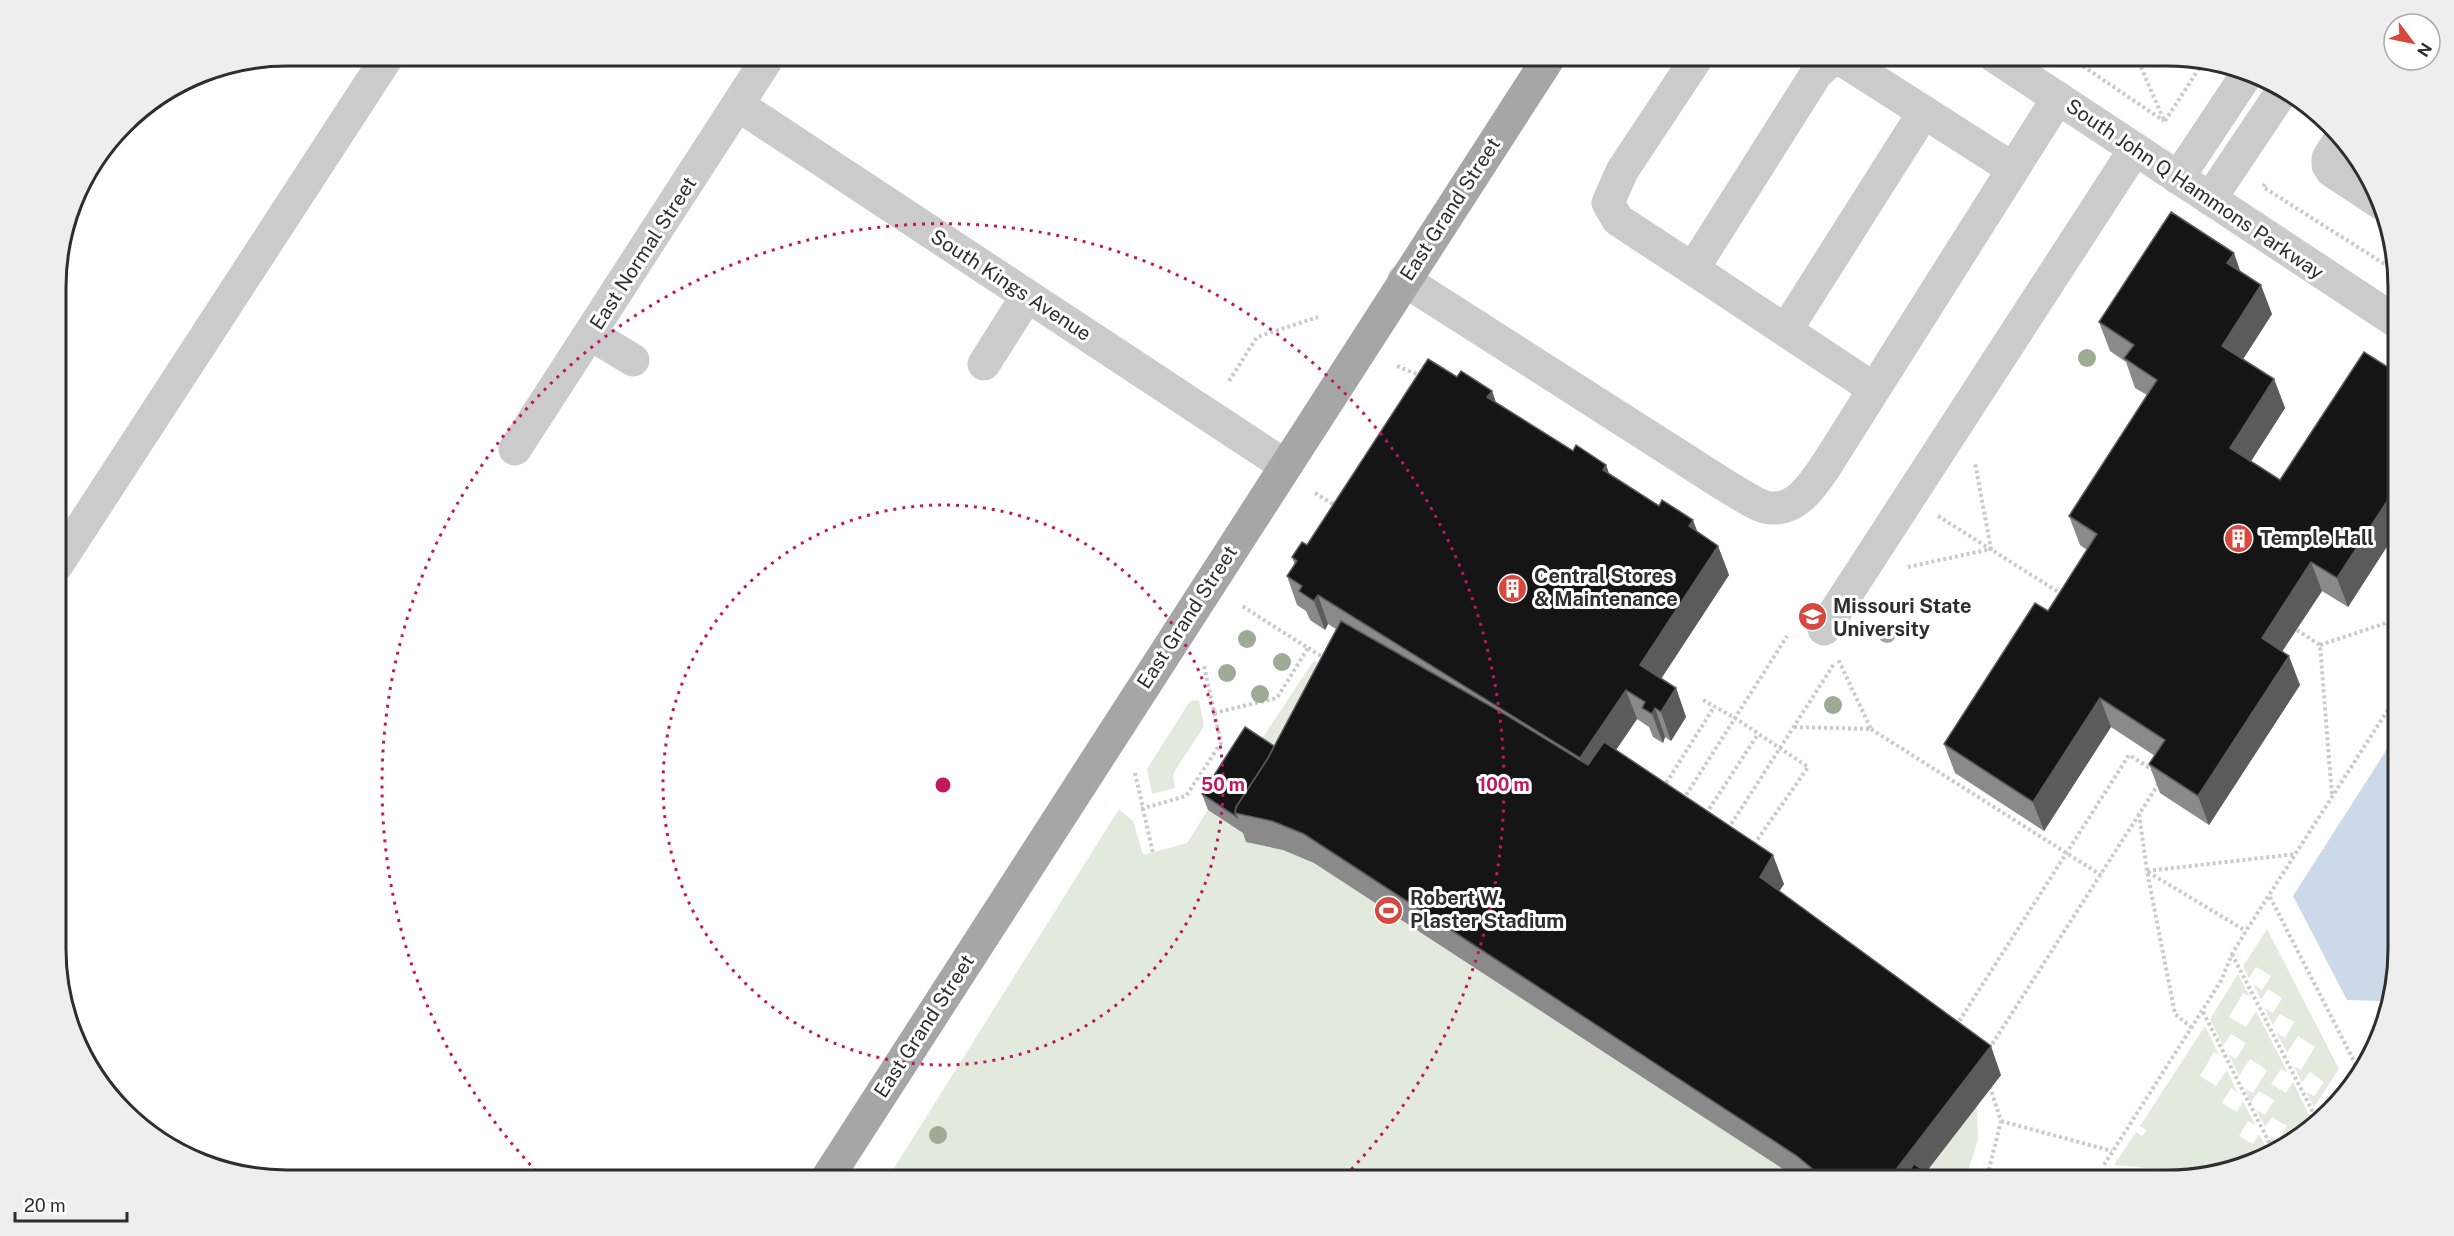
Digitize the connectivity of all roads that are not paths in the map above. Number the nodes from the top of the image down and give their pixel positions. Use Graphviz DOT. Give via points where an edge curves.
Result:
graph roads {
  1 [pos="381,66"];
  2 [pos="763,66"];
  3 [pos="1543,66"];
  4 [pos="1691,66"];
  5 [pos="1825,66"];
  6 [pos="1852,66"];
  7 [pos="2009,66"];
  8 [pos="2243,80"];
  9 [pos="2279,96"];
  10 [pos="2058,98"];
  11 [pos="738,105"];
  12 [pos="1924,112"];
  13 [pos="2336,145"];
  14 [pos="2135,150"];
  15 [pos="2013,169"];
  16 [pos="2178,178"];
  17 [pos="2368,194"];
  18 [pos="2210,199"];
  19 [pos="1693,269"];
  20 [pos="1404,280"];
  21 [pos="1027,296"];
  22 [pos="2388,316"];
  23 [pos="1786,330"];
  24 [pos="590,334"];
  25 [pos="633,360"];
  26 [pos="984,364"];
  27 [pos="1874,389"];
  28 [pos="515,449"];
  29 [pos="1284,465"];
  30 [pos="66,551"];
  31 [pos="1824,628"];
  32 [pos="834,1170"];
  1 -- 30 [label="street"];
  2 -- 11 [label="street, East Normal Street"];
  3 -- 20 [label="main road, East Grand Street"];
  4 -- 19 [label="street" via="1622,171 1608,203 1617,220"];
  5 -- 19 [label="street"];
  6 -- 12 [label="street"];
  7 -- 10 [label="street, South John Q Hammons Parkway"];
  8 -- 16 [label="street"];
  9 -- 18 [label="street"];
  10 -- 14 [label="street, South John Q Hammons Parkway"];
  10 -- 15 [label="street"];
  11 -- 21 [label="street, South Kings Avenue"];
  11 -- 24 [label="street, East Normal Street"];
  12 -- 15 [label="street"];
  12 -- 23 [label="street"];
  13 -- 17 [label="street" via="2328,165"];
  14 -- 16 [label="street, South John Q Hammons Parkway"];
  14 -- 31 [label="street"];
  15 -- 27 [label="street"];
  16 -- 18 [label="street, South John Q Hammons Parkway"];
  18 -- 22 [label="street, South John Q Hammons Parkway"];
  19 -- 23 [label="street"];
  20 -- 27 [label="street" via="1765,507 1789,505 1808,492"];
  20 -- 29 [label="main road, East Grand Street"];
  21 -- 26 [label="street"];
  21 -- 29 [label="street, South Kings Avenue"];
  23 -- 27 [label="street"];
  24 -- 25 [label="street"];
  24 -- 28 [label="street, East Normal Street"];
  29 -- 32 [label="main road, East Grand Street"];
}
